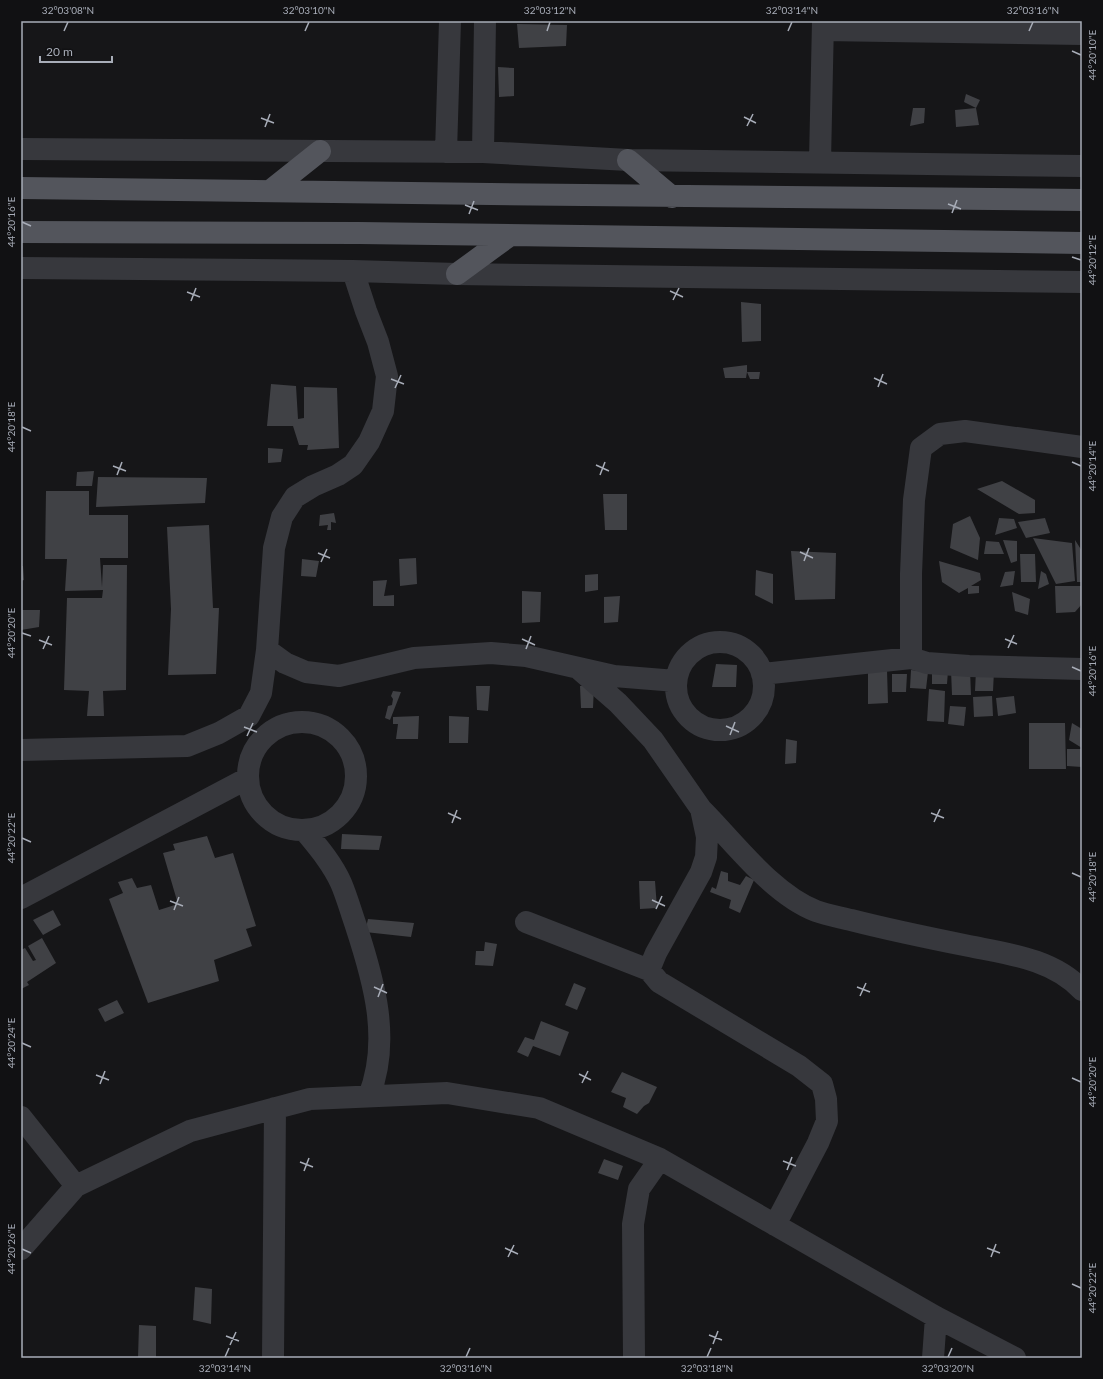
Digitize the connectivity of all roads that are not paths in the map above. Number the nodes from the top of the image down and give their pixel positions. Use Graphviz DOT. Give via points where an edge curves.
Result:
graph roads {
  1 [pos="450,21"];
  2 [pos="485,21"];
  3 [pos="823,26"];
  4 [pos="1032,27"];
  5 [pos="1082,34"];
  6 [pos="21,149"];
  7 [pos="320,151"];
  8 [pos="446,152"];
  9 [pos="483,152"];
  10 [pos="628,160"];
  11 [pos="820,161"];
  12 [pos="1082,166"];
  13 [pos="21,188"];
  14 [pos="271,190"];
  15 [pos="672,197"];
  16 [pos="1082,200"];
  17 [pos="21,232"];
  18 [pos="509,236"];
  19 [pos="1082,243"];
  20 [pos="21,268"];
  21 [pos="354,271"];
  22 [pos="457,274"];
  23 [pos="1082,282"];
  24 [pos="1082,447"];
  25 [pos="267,650"];
  26 [pos="911,658"];
  27 [pos="579,669"];
  28 [pos="1082,669"];
  29 [pos="762,674"];
  30 [pos="676,681"];
  31 [pos="250,716"];
  32 [pos="270,734"];
  33 [pos="21,750"];
  34 [pos="248,778"];
  35 [pos="701,809"];
  36 [pos="304,830"];
  37 [pos="21,898"];
  38 [pos="526,922"];
  39 [pos="649,970"];
  40 [pos="1082,990"];
  41 [pos="369,1096"];
  42 [pos="275,1108"];
  43 [pos="21,1117"];
  44 [pos="660,1160"];
  45 [pos="76,1186"];
  46 [pos="775,1225"];
  47 [pos="21,1249"];
  48 [pos="936,1316"];
  49 [pos="273,1358"];
  50 [pos="634,1358"];
  51 [pos="933,1358"];
  52 [pos="1015,1358"];
  1 -- 8 [label="street"];
  2 -- 9 [label="street"];
  3 -- 4 [label="street"];
  3 -- 11 [label="street"];
  4 -- 5 [label="street"];
  6 -- 7 [label="street"];
  7 -- 8 [label="street"];
  7 -- 14 [label="main road"];
  8 -- 9 [label="street"];
  9 -- 10 [label="street"];
  10 -- 11 [label="street"];
  10 -- 15 [label="main road"];
  11 -- 12 [label="street"];
  13 -- 14 [label="main road"];
  14 -- 15 [label="main road"];
  15 -- 16 [label="main road"];
  17 -- 18 [label="main road"];
  18 -- 19 [label="main road"];
  18 -- 22 [label="main road"];
  20 -- 21 [label="street"];
  21 -- 22 [label="street"];
  21 -- 25 [label="street" via="387,376 383,411 369,442 353,465 295,497 282,517 274,548"];
  22 -- 23 [label="street"];
  24 -- 26 [label="street" via="965,431 940,434 922,448 914,500"];
  25 -- 27 [label="street" via="306,672 339,676 414,658 491,653 526,656"];
  25 -- 31 [label="street" via="261,693"];
  26 -- 28 [label="street" via="927,663 969,666"];
  26 -- 29 [label="street"];
  27 -- 30 [label="street" via="614,676"];
  27 -- 35 [label="street" via="618,703 653,740"];
  29 -- 30 [label="street" via="754,659 741,648 725,642 708,644 692,651 681,664"];
  29 -- 30 [label="street" via="764,692 758,708 747,721 732,729 720,730 698,725 685,714 677,698"];
  31 -- 32 [label="street"];
  31 -- 33 [label="street" via="219,733 187,746"];
  32 -- 34 [label="street" via="262,739 251,757"];
  32 -- 36 [label="street" via="280,726 300,722 321,725 339,736 352,753 357,774 353,795 342,813 325,825"];
  34 -- 36 [label="street" via="253,799 265,816 284,827"];
  34 -- 37 [label="street"];
  35 -- 39 [label="street" via="707,837 706,857 701,872"];
  35 -- 40 [label="street" via="763,874 791,899 816,911 1042,963 1074,982"];
  36 -- 41 [label="street" via="324,854 341,883 376,992 380,1025 379,1056"];
  38 -- 39 [label="street"];
  39 -- 46 [label="street" via="658,982 800,1066 822,1084 827,1121"];
  41 -- 42 [label="street" via="310,1098"];
  41 -- 44 [label="street" via="447,1093 539,1108"];
  42 -- 45 [label="street" via="190,1131"];
  42 -- 49 [label="street"];
  43 -- 45 [label="street"];
  44 -- 46 [label="street"];
  44 -- 50 [label="street" via="639,1189 633,1224"];
  45 -- 47 [label="street"];
  46 -- 48 [label="street"];
  48 -- 51 [label="street"];
  48 -- 52 [label="street"];
}
